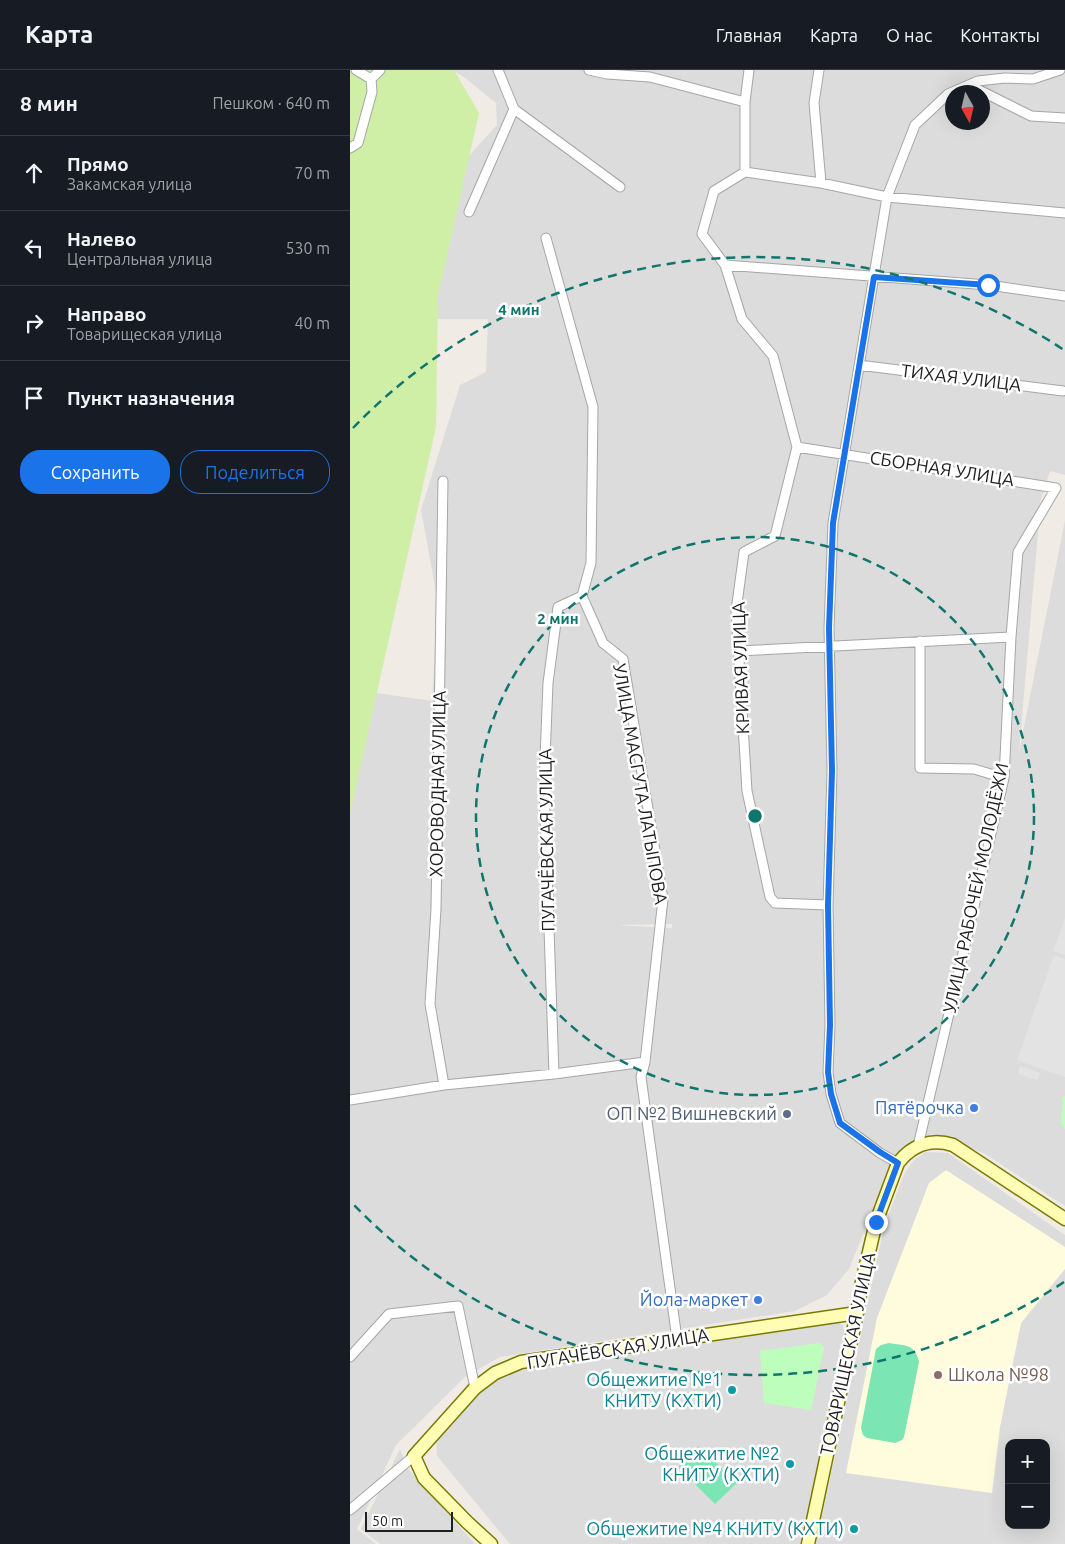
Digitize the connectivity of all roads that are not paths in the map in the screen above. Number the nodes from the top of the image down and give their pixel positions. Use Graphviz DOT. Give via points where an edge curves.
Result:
graph roads {
  1 [pos="356,70"];
  2 [pos="380,70"];
  3 [pos="498,70"];
  4 [pos="589,70"];
  5 [pos="749,70"];
  6 [pos="819,70"];
  7 [pos="1060,70"];
  8 [pos="371,79"];
  9 [pos="969,85"];
  10 [pos="990,96"];
  11 [pos="945,97"];
  12 [pos="744,102"];
  13 [pos="514,109"];
  14 [pos="1065,118"];
  15 [pos="350,148"];
  16 [pos="745,172"];
  17 [pos="821,183"];
  18 [pos="620,187"];
  19 [pos="887,197"];
  20 [pos="469,212"];
  21 [pos="1065,213"];
  22 [pos="546,238"];
  23 [pos="725,265"];
  24 [pos="874,277"];
  25 [pos="1065,296"];
  26 [pos="859,365"];
  27 [pos="1063,391"];
  28 [pos="797,447"];
  29 [pos="844,454"];
  30 [pos="443,481"];
  31 [pos="1056,488"];
  32 [pos="582,596"];
  33 [pos="1011,637"];
  34 [pos="920,641"];
  35 [pos="828,646"];
  36 [pos="738,651"];
  37 [pos="1004,778"];
  38 [pos="828,905"];
  39 [pos="645,1062"];
  40 [pos="554,1074"];
  41 [pos="444,1085"];
  42 [pos="350,1100"];
  43 [pos="918,1146"];
  44 [pos="898,1163"];
  45 [pos="1065,1219"];
  46 [pos="857,1313"];
  47 [pos="677,1339"];
  48 [pos="350,1357"];
  49 [pos="475,1388"];
  50 [pos="414,1456"];
  51 [pos="350,1510"];
  52 [pos="491,1544"];
  53 [pos="808,1544"];
  1 -- 8 [label="street"];
  2 -- 8 [label="street"];
  3 -- 13 [label="street"];
  4 -- 12 [label="street" via="650,77"];
  5 -- 12 [label="street"];
  6 -- 17 [label="street" via="814,103"];
  7 -- 9 [label="street" via="1033,79 1004,78"];
  8 -- 15 [label="street" via="372,92 358,143"];
  10 -- 14 [label="street" via="1031,116"];
  11 -- 19 [label="street" via="915,125"];
  12 -- 16 [label="street"];
  13 -- 18 [label="street"];
  13 -- 20 [label="street"];
  16 -- 17 [label="street"];
  16 -- 23 [label="street, КРИВАЯ УЛИЦА" via="714,191 702,234"];
  17 -- 19 [label="street"];
  19 -- 21 [label="street"];
  19 -- 24 [label="street"];
  22 -- 32 [label="street" via="593,407 592,562"];
  23 -- 24 [label="street"];
  23 -- 28 [label="street, КРИВАЯ УЛИЦА" via="742,319 774,356"];
  24 -- 25 [label="street" via="988,285"];
  24 -- 26 [label="street"];
  26 -- 27 [label="street, ТИХАЯ УЛИЦА"];
  26 -- 29 [label="street"];
  28 -- 29 [label="street, СБОРНАЯ УЛИЦА"];
  28 -- 36 [label="street, КРИВАЯ УЛИЦА" via="775,536 744,552 736,611"];
  29 -- 31 [label="street, СБОРНАЯ УЛИЦА"];
  29 -- 35 [label="street" via="833,523"];
  30 -- 41 [label="street, ХОРОВОДНАЯ УЛИЦА" via="436,909 430,1004"];
  31 -- 33 [label="street, УЛИЦА РАБОЧЕЙ МОЛОДЁЖИ" via="1018,552"];
  32 -- 39 [label="street, УЛИЦА МАСГУТА ЛАТЫПОВА" via="603,643 623,659 663,899"];
  32 -- 40 [label="street, ПУГАЧЁВСКАЯ УЛИЦА" via="558,607 548,684 544,784"];
  33 -- 34 [label="street"];
  33 -- 37 [label="street, УЛИЦА РАБОЧЕЙ МОЛОДЁЖИ"];
  34 -- 35 [label="street"];
  34 -- 37 [label="street" via="920,768 974,769"];
  35 -- 36 [label="street"];
  35 -- 38 [label="street" via="832,771"];
  36 -- 38 [label="street, КРИВАЯ УЛИЦА" via="747,791 770,897 775,903"];
  37 -- 43 [label="street, УЛИЦА РАБОЧЕЙ МОЛОДЁЖИ"];
  38 -- 44 [label="street" via="828,1072 831,1094 840,1123"];
  39 -- 40 [label="street"];
  39 -- 47 [label="street, УЛИЦА МАСГУТА ЛАТЫПОВА" via="641,1077"];
  40 -- 41 [label="street"];
  41 -- 42 [label="street"];
  43 -- 44 [label="street, ТОВАРИЩЕСКАЯ УЛИЦА"];
  43 -- 45 [label="street" via="936,1142 953,1145"];
  44 -- 46 [label="street, ТОВАРИЩЕСКАЯ УЛИЦА" via="876,1222"];
  46 -- 47 [label="street, ПУГАЧЁВСКАЯ УЛИЦА"];
  46 -- 53 [label="street, ТОВАРИЩЕСКАЯ УЛИЦА"];
  47 -- 49 [label="street, ПУГАЧЁВСКАЯ УЛИЦА" via="521,1362 495,1373"];
  48 -- 49 [label="street" via="389,1314 458,1306"];
  49 -- 50 [label="street, ПУГАЧЁВСКАЯ УЛИЦА"];
  50 -- 51 [label="street, ПУГАЧЁВСКАЯ УЛИЦА"];
  50 -- 52 [label="street" via="424,1478"];
}
